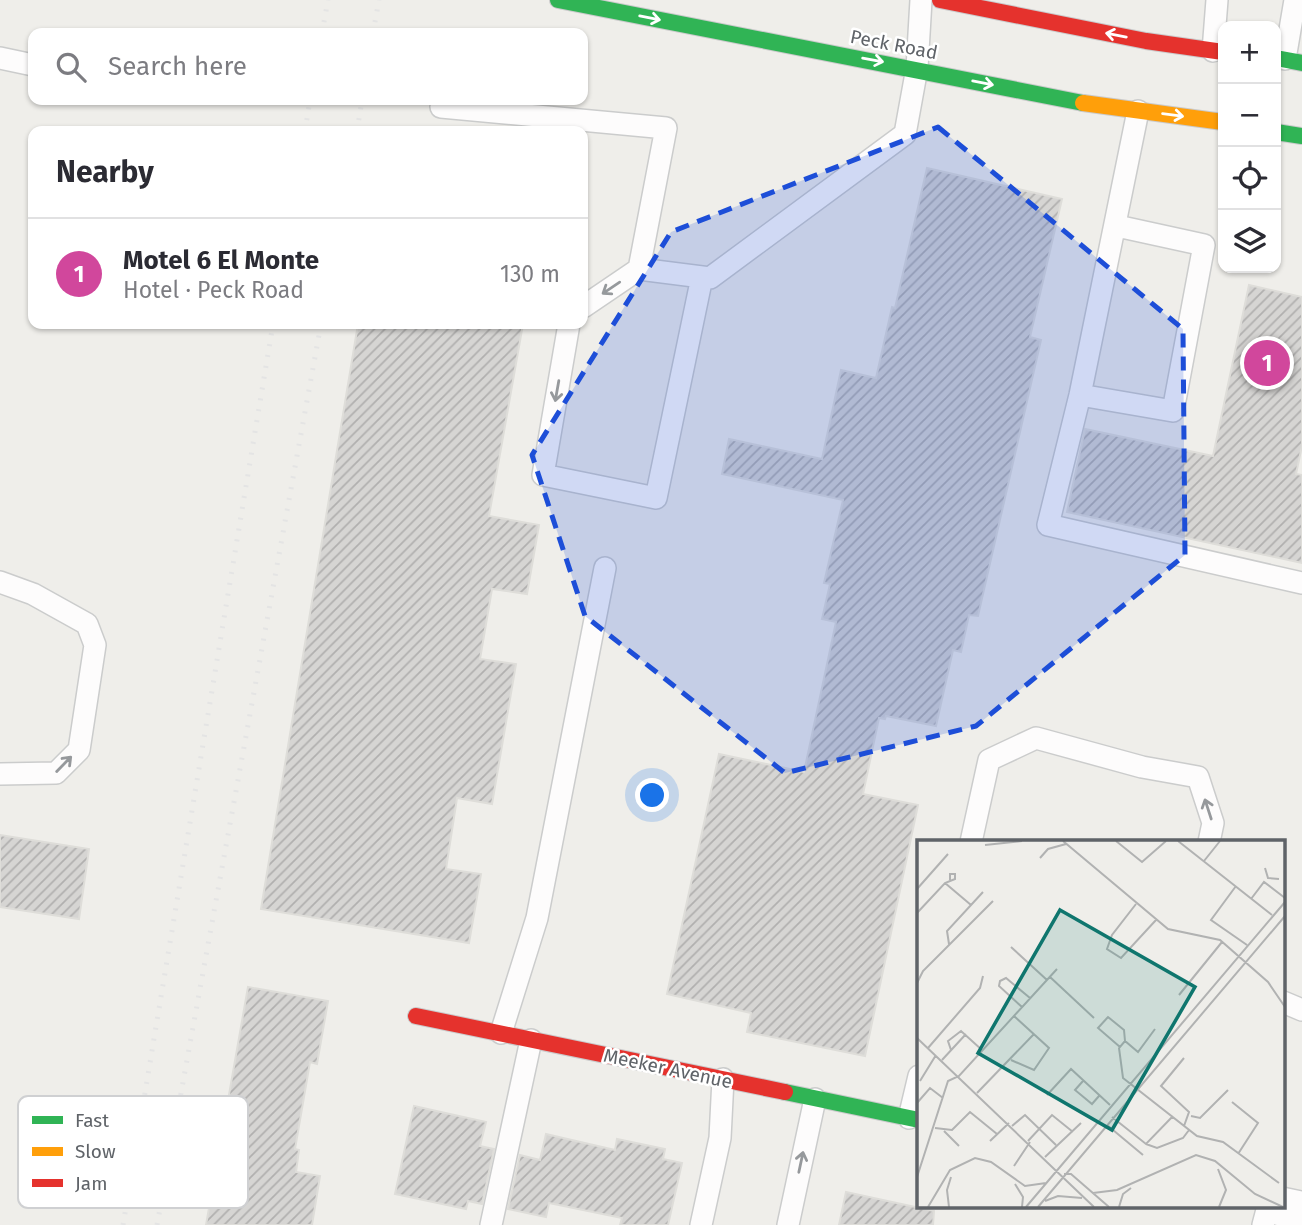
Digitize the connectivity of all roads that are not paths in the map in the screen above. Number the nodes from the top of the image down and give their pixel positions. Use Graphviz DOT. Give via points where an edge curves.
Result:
graph roads {
  1 [pos="558,0"];
  2 [pos="921,0"];
  3 [pos="940,0"];
  4 [pos="1217,0"];
  5 [pos="1295,0"];
  6 [pos="1218,51"];
  7 [pos="0,58"];
  8 [pos="1287,60"];
  9 [pos="28,64"];
  10 [pos="917,68"];
  11 [pos="441,107"];
  12 [pos="1138,111"];
  13 [pos="1218,121"];
  14 [pos="1281,133"];
  15 [pos="1302,136"];
  16 [pos="1117,226"];
  17 [pos="639,269"];
  18 [pos="702,277"];
  19 [pos="588,304"];
  20 [pos="568,329"];
  21 [pos="1080,395"];
  22 [pos="605,568"];
  23 [pos="0,582"];
  24 [pos="1302,583"];
  25 [pos="0,774"];
  26 [pos="971,840"];
  27 [pos="1209,840"];
  28 [pos="1284,1002"];
  29 [pos="1302,1010"];
  30 [pos="416,1016"];
  31 [pos="501,1033"];
  32 [pos="531,1040"];
  33 [pos="723,1079"];
  34 [pos="917,1093"];
  35 [pos="815,1099"];
  36 [pos="914,1119"];
  37 [pos="1284,1207"];
  38 [pos="1267,1208"];
  39 [pos="1302,1211"];
  40 [pos="491,1225"];
  41 [pos="701,1225"];
  42 [pos="788,1225"];
  43 [pos="1263,1225"];
  1 -- 10 [label="main road, Peck Road, one-way"];
  2 -- 10 [label="lane"];
  6 -- 3 [label="main road, one-way"];
  4 -- 6 [label="lane"];
  5 -- 8 [label="lane"];
  7 -- 9 [label="lane"];
  10 -- 12 [label="main road, Peck Road, one-way"];
  10 -- 18 [label="lane" via="905,134 710,278"];
  11 -- 17 [label="lane" via="666,128"];
  12 -- 13 [label="main road, Peck Road, one-way"];
  12 -- 16 [label="lane"];
  14 -- 15 [label="main road"];
  16 -- 21 [label="lane"];
  16 -- 21 [label="lane" via="1204,245 1173,411"];
  17 -- 18 [label="lane"];
  17 -- 19 [label="lane, one-way"];
  20 -- 18 [label="lane, one-way" via="543,475 656,498"];
  21 -- 24 [label="lane" via="1048,526"];
  22 -- 31 [label="lane" via="537,918"];
  25 -- 23 [label="lane, one-way" via="55,774 79,750 95,645 87,624 33,594"];
  27 -- 26 [label="lane, one-way" via="1213,823 1198,777 1036,738 989,760"];
  28 -- 29 [label="lane"];
  30 -- 31 [label="main road, Meeker Avenue"];
  31 -- 32 [label="main road, Meeker Avenue"];
  32 -- 33 [label="main road, Meeker Avenue"];
  32 -- 40 [label="lane"];
  33 -- 35 [label="main road, Meeker Avenue"];
  33 -- 41 [label="lane" via="720,1138"];
  34 -- 36 [label="lane"];
  35 -- 36 [label="main road, Meeker Avenue"];
  42 -- 35 [label="lane, one-way"];
  37 -- 39 [label="street"];
  38 -- 43 [label="lane"];
}
